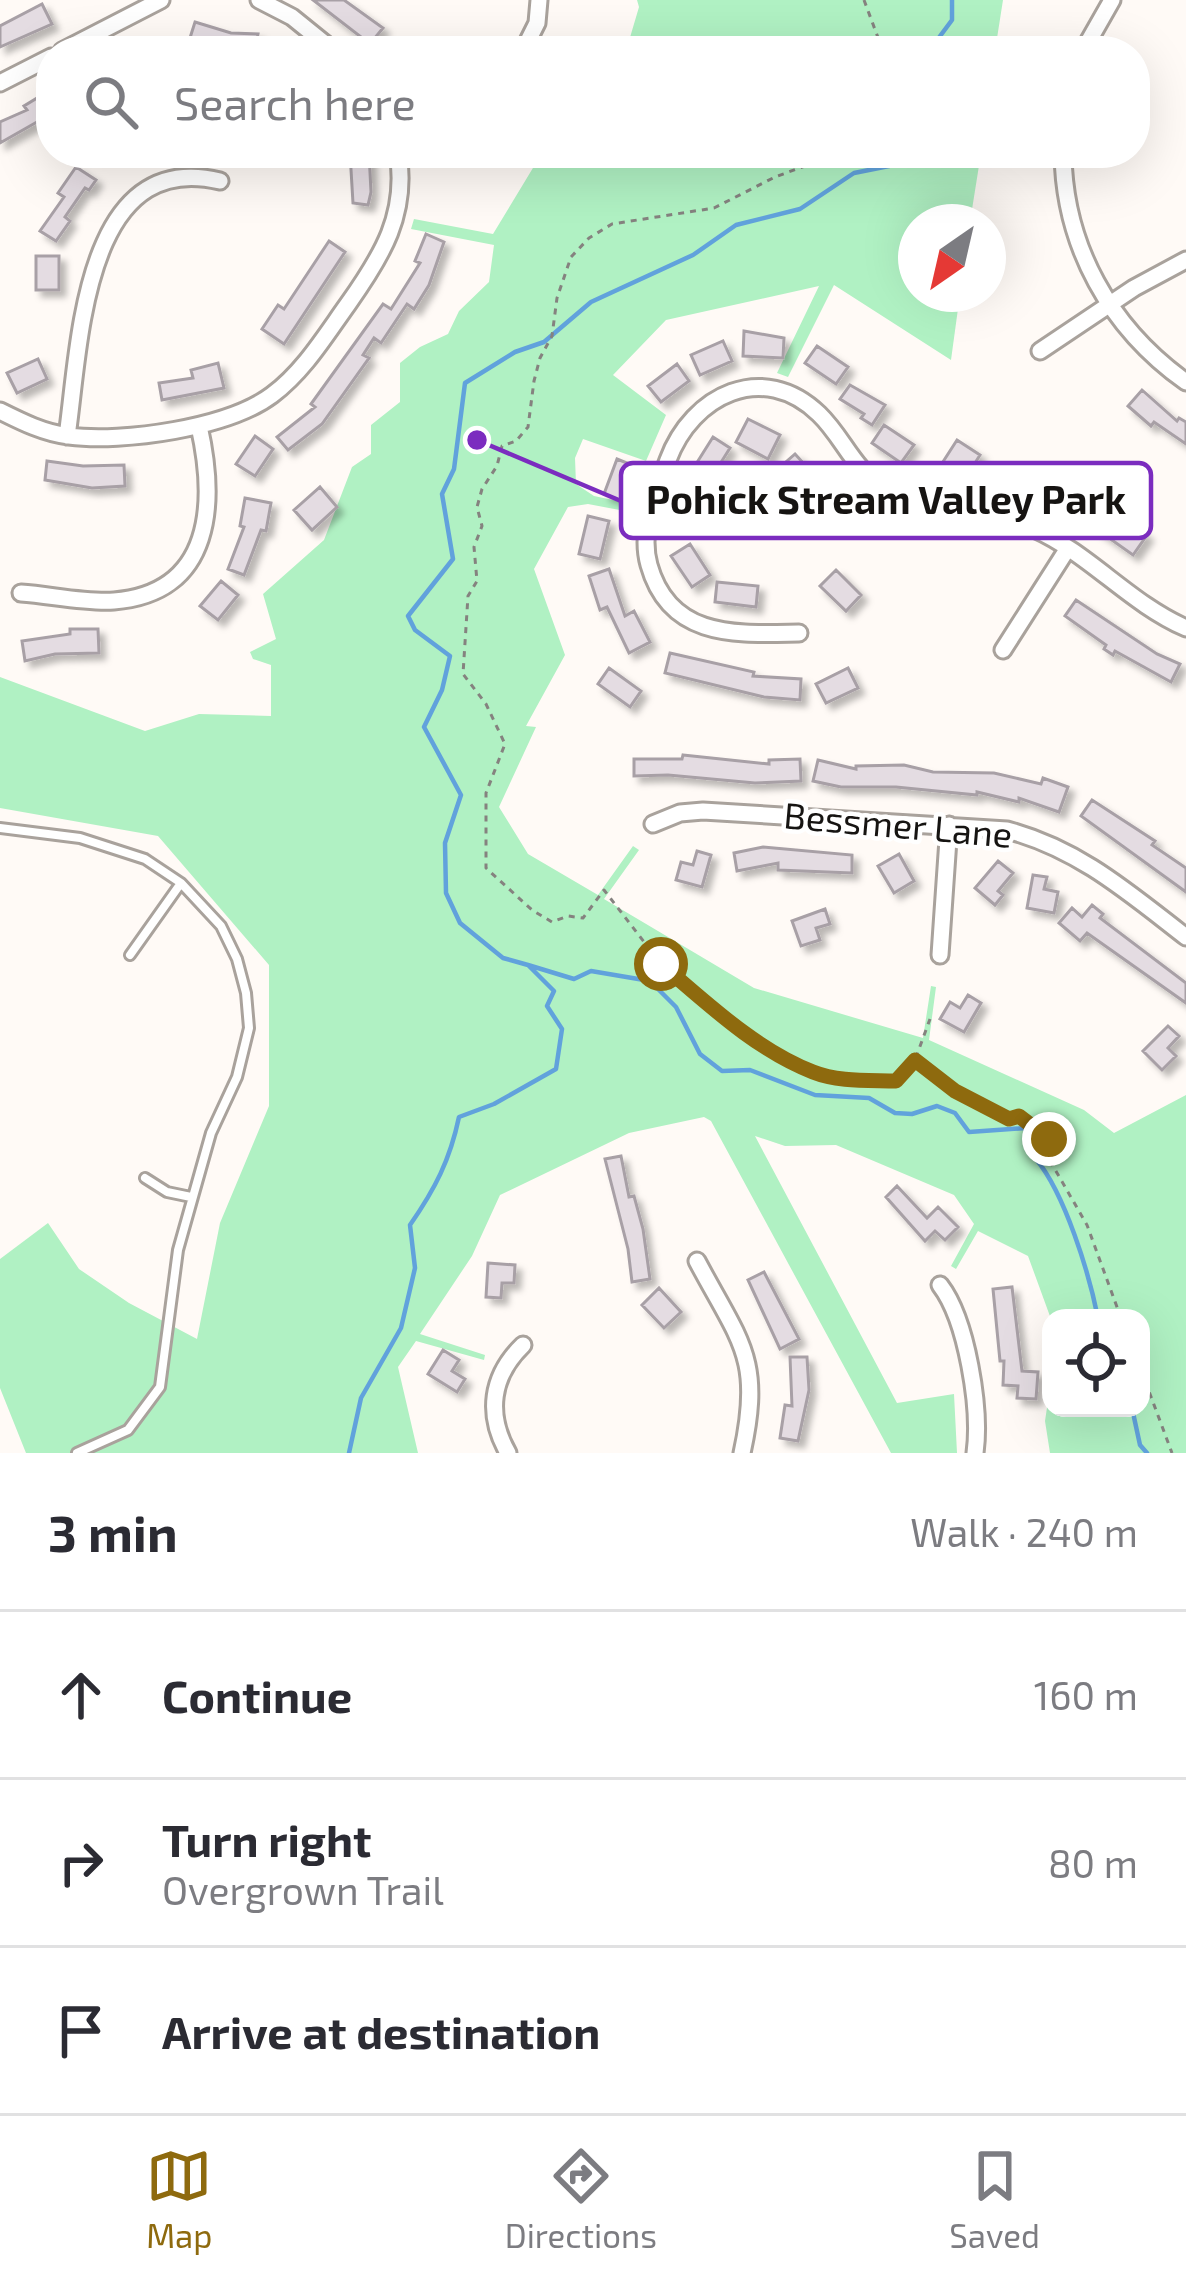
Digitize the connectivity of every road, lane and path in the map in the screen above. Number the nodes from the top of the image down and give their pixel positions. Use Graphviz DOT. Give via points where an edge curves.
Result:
graph roads {
  1 [pos="160,0"];
  2 [pos="259,0"];
  3 [pos="539,0"];
  4 [pos="864,0"];
  5 [pos="1112,0"];
  6 [pos="91,36"];
  7 [pos="315,36"];
  8 [pos="530,36"];
  9 [pos="878,36"];
  10 [pos="1092,36"];
  11 [pos="36,65"];
  12 [pos="0,83"];
  13 [pos="399,168"];
  14 [pos="800,168"];
  15 [pos="1064,168"];
  16 [pos="220,181"];
  17 [pos="1186,260"];
  18 [pos="1108,305"];
  19 [pos="1040,350"];
  20 [pos="1186,382"];
  21 [pos="0,411"];
  22 [pos="199,426"];
  23 [pos="67,436"];
  24 [pos="1068,548"];
  25 [pos="21,593"];
  26 [pos="1186,628"];
  27 [pos="800,633"];
  28 [pos="1003,650"];
  29 [pos="653,824"];
  30 [pos="950,824"];
  31 [pos="0,828"];
  32 [pos="181,883"];
  33 [pos="1186,937"];
  34 [pos="130,955"];
  35 [pos="940,955"];
  36 [pos="930,1019"];
  37 [pos="915,1060"];
  38 [pos="145,1178"];
  39 [pos="191,1197"];
  40 [pos="698,1261"];
  41 [pos="940,1285"];
  42 [pos="1118,1309"];
  43 [pos="523,1345"];
  44 [pos="1150,1394"];
  45 [pos="77,1453"];
  46 [pos="508,1453"];
  47 [pos="742,1453"];
  48 [pos="975,1453"];
  49 [pos="1172,1453"];
  1 -- 6 [label="street"];
  2 -- 7 [label="street"];
  3 -- 8 [label="street"];
  4 -- 9 [label="path"];
  5 -- 10 [label="street"];
  11 -- 12 [label="street"];
  13 -- 22 [label="street" via="393,231 316,347 270,397"];
  14 -- 37 [label="path" via="714,208 613,224 571,257 528,427 502,446 477,507 482,526 463,674 505,744 486,793 486,868 552,922 583,918 604,890 661,964 762,1043 814,1072 896,1081"];
  15 -- 18 [label="street" via="1078,244"];
  16 -- 23 [label="street" via="184,176 155,185 105,236 93,267"];
  17 -- 18 [label="street"];
  18 -- 19 [label="street"];
  18 -- 20 [label="street"];
  21 -- 23 [label="street"];
  22 -- 23 [label="street"];
  22 -- 25 [label="street" via="208,515 180,571 154,590 116,601"];
  24 -- 26 [label="street"];
  24 -- 27 [label="street" via="1010,519 888,490 807,405 769,390 735,391 704,406 677,436 648,518 650,567 670,604 701,626"];
  24 -- 28 [label="street"];
  29 -- 30 [label="street, Bessmer Lane" via="703,811"];
  30 -- 33 [label="street, Bessmer Lane" via="1007,830 1064,849"];
  30 -- 35 [label="street"];
  31 -- 32 [label="lane" via="80,838 145,860"];
  32 -- 34 [label="lane"];
  32 -- 39 [label="lane" via="221,926 237,958 249,1028"];
  36 -- 37 [label="path"];
  37 -- 42 [label="path" via="955,1091 1009,1119 1019,1116 1049,1139 1049,1160 1088,1225"];
  38 -- 39 [label="lane"];
  39 -- 45 [label="lane" via="160,1387 128,1430"];
  40 -- 47 [label="street" via="750,1365 753,1401"];
  41 -- 48 [label="street" via="958,1317"];
  43 -- 46 [label="street" via="506,1361 494,1399"];
  44 -- 49 [label="path"];
}
